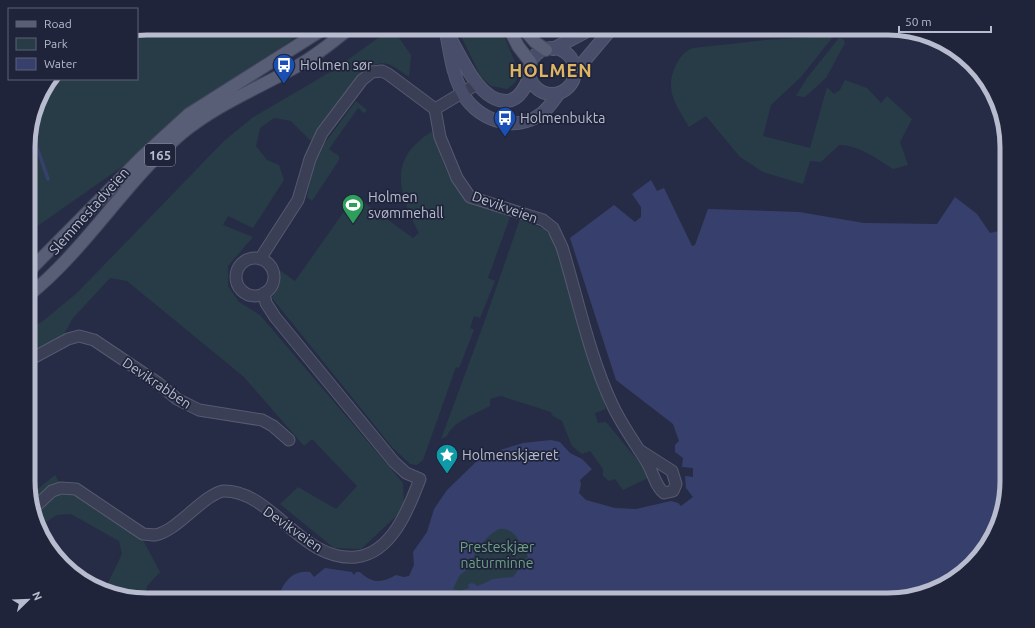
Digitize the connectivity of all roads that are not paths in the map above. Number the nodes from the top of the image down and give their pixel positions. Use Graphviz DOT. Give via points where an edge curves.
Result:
graph roads {
  1 [pos="314,35"];
  2 [pos="341,35"];
  3 [pos="446,35"];
  4 [pos="448,35"];
  5 [pos="512,35"];
  6 [pos="528,35"];
  7 [pos="579,35"];
  8 [pos="606,35"];
  9 [pos="550,49"];
  10 [pos="530,69"];
  11 [pos="575,72"];
  12 [pos="477,84"];
  13 [pos="462,92"];
  14 [pos="559,93"];
  15 [pos="435,109"];
  16 [pos="260,259"];
  17 [pos="35,265"];
  18 [pos="35,289"];
  19 [pos="264,293"];
  20 [pos="35,357"];
  21 [pos="289,440"];
  22 [pos="639,450"];
  23 [pos="37,505"];
  1 -- 17 [label="main road, Slemmestadveien / 165" via="189,114"];
  2 -- 18 [label="main road, Slemmestadveien / 165" via="307,61 221,106 183,133 59,267"];
  3 -- 13 [label="main road" via="455,77"];
  4 -- 12 [label="main road"];
  5 -- 10 [label="main road"];
  6 -- 9 [label="main road" via="535,42"];
  7 -- 9 [label="main road"];
  8 -- 11 [label="main road"];
  9 -- 10 [label="main road" via="539,53"];
  9 -- 11 [label="main road" via="566,53 571,58"];
  10 -- 12 [label="main road" via="525,88 510,100 490,98"];
  10 -- 14 [label="main road" via="532,82 537,89 544,93"];
  11 -- 14 [label="main road" via="571,85"];
  12 -- 13 [label="street"];
  13 -- 14 [label="main road" via="467,101 482,115 514,123 542,114"];
  13 -- 15 [label="street"];
  15 -- 16 [label="street" via="382,71 372,72 362,80 322,133 310,160 298,200"];
  15 -- 22 [label="street, Devikveien" via="440,137 457,178 470,197 543,220 554,228 599,371 617,415"];
  16 -- 19 [label="street" via="270,266 274,277"];
  16 -- 19 [label="street" via="248,259 243,262 236,272 236,279 246,294"];
  19 -- 23 [label="street, Devikveien" via="266,303 275,317 366,431 406,473 420,479 408,509 394,533 378,549 364,556 349,558 333,555 314,547 252,498 237,492 221,491 165,531 155,535 143,534 76,489 61,488 52,491"];
  20 -- 21 [label="street, Devikrabben" via="68,339 79,336 94,340 158,383 177,399 198,410 262,420"];
}
